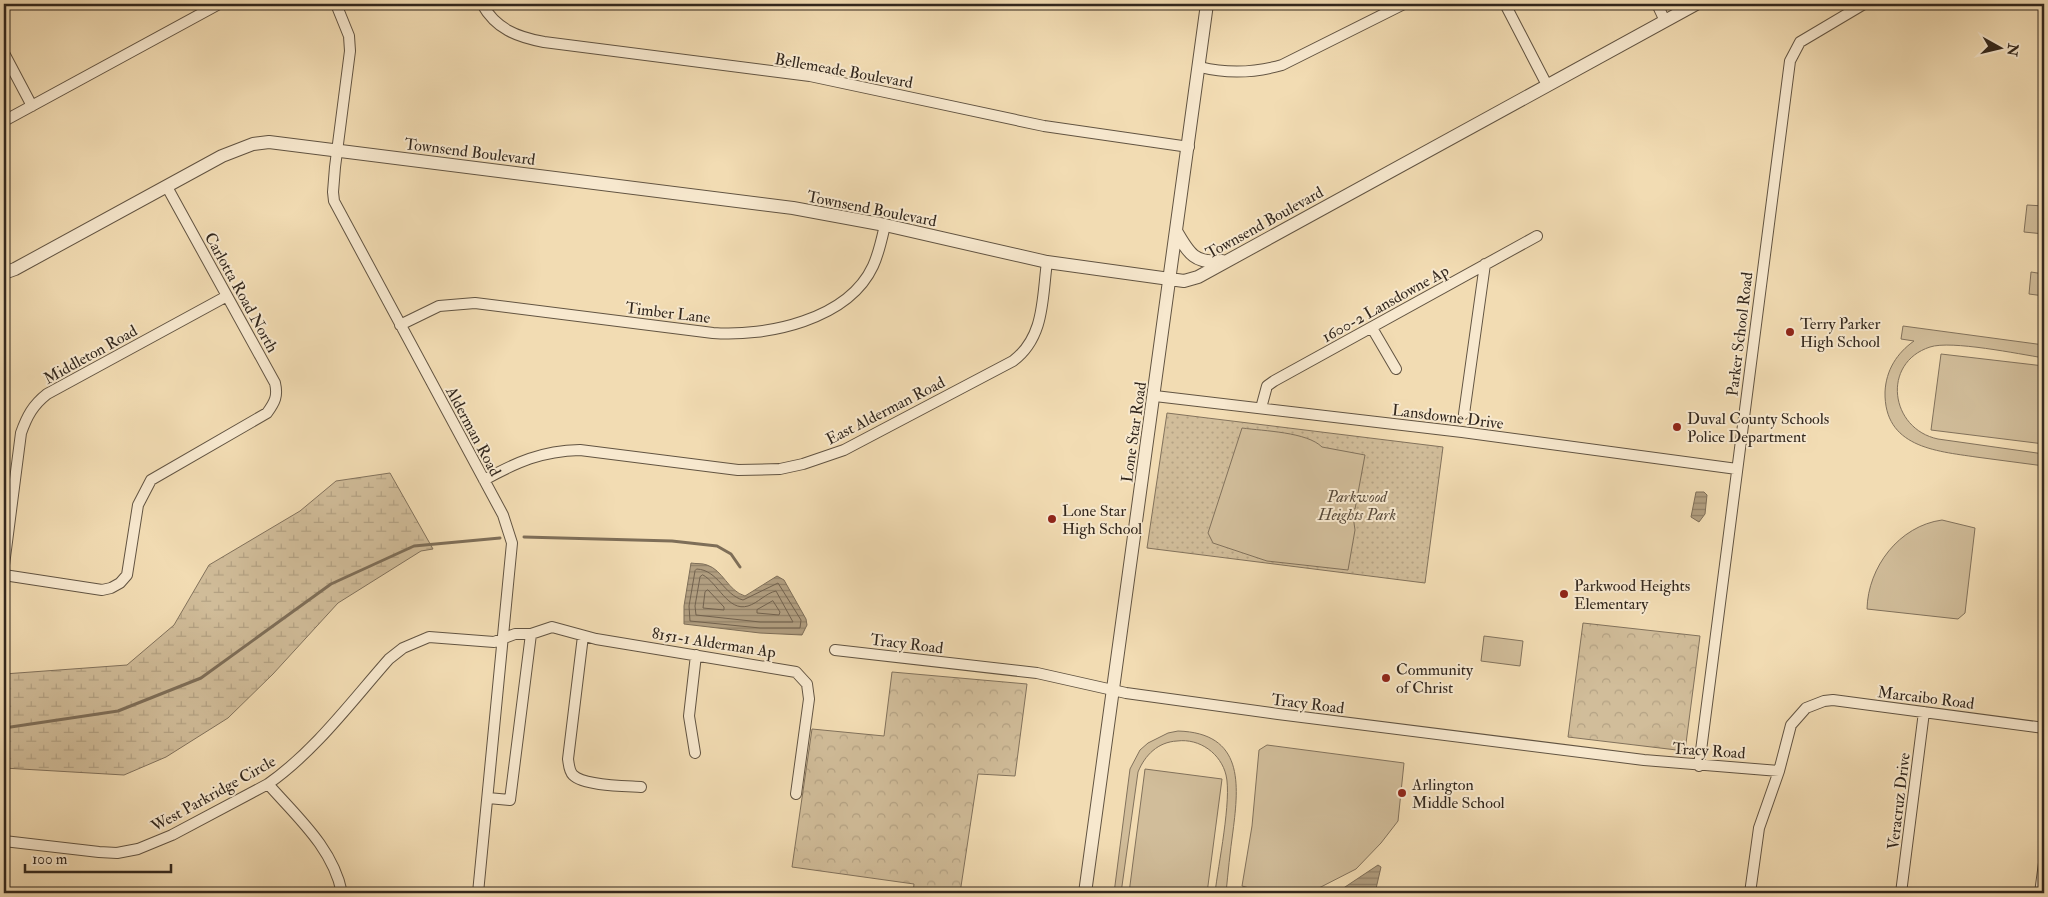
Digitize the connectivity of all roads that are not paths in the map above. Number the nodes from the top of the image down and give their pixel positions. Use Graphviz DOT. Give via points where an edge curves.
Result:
graph roads {
  1 [pos="219,4"];
  2 [pos="336,4"];
  3 [pos="482,4"];
  4 [pos="1207,4"];
  5 [pos="1404,4"];
  6 [pos="1505,4"];
  7 [pos="1657,4"];
  8 [pos="1696,4"];
  9 [pos="1864,4"];
  10 [pos="1665,21"];
  11 [pos="4,53"];
  12 [pos="1200,67"];
  13 [pos="1547,85"];
  14 [pos="32,106"];
  15 [pos="4,121"];
  16 [pos="1189,147"];
  17 [pos="338,150"];
  18 [pos="167,187"];
  19 [pos="885,225"];
  20 [pos="1176,231"];
  21 [pos="1537,236"];
  22 [pos="1227,261"];
  23 [pos="1047,262"];
  24 [pos="1485,264"];
  25 [pos="4,273"];
  26 [pos="1170,280"];
  27 [pos="227,296"];
  28 [pos="400,325"];
  29 [pos="1372,328"];
  30 [pos="1396,369"];
  31 [pos="1155,396"];
  32 [pos="1262,408"];
  33 [pos="1464,414"];
  34 [pos="1737,469"];
  35 [pos="484,480"];
  36 [pos="4,565"];
  37 [pos="4,575"];
  38 [pos="526,634"];
  39 [pos="583,636"];
  40 [pos="504,638"];
  41 [pos="834,650"];
  42 [pos="696,655"];
  43 [pos="1114,690"];
  44 [pos="1924,712"];
  45 [pos="2044,728"];
  46 [pos="695,753"];
  47 [pos="1699,766"];
  48 [pos="1779,771"];
  49 [pos="268,784"];
  50 [pos="641,788"];
  51 [pos="796,794"];
  52 [pos="488,798"];
  53 [pos="4,840"];
  54 [pos="2044,863"];
  55 [pos="342,893"];
  56 [pos="478,893"];
  57 [pos="1086,893"];
  58 [pos="1750,893"];
  59 [pos="1901,893"];
  60 [pos="2040,893"];
  1 -- 14 [label="street"];
  2 -- 17 [label="street, Alderman Road" via="349,36 350,51"];
  3 -- 16 [label="street, Bellemeade Boulevard" via="496,23 522,38 810,76 1044,126"];
  4 -- 12 [label="street, Lone Star Road"];
  5 -- 12 [label="street" via="1282,65 1244,72"];
  6 -- 13 [label="street"];
  7 -- 10 [label="street"];
  8 -- 10 [label="street, Townsend Boulevard"];
  9 -- 34 [label="street, Parker School Road" via="1800,42 1790,61"];
  10 -- 13 [label="street, Townsend Boulevard"];
  11 -- 14 [label="street"];
  12 -- 16 [label="street, Lone Star Road"];
  13 -- 22 [label="street, Townsend Boulevard"];
  14 -- 15 [label="street"];
  16 -- 20 [label="street, Lone Star Road"];
  17 -- 18 [label="street, Townsend Boulevard" via="286,143 253,144 222,156"];
  17 -- 19 [label="street, Townsend Boulevard" via="793,208"];
  17 -- 28 [label="street, Alderman Road" via="334,201"];
  18 -- 25 [label="street, Townsend Boulevard"];
  18 -- 27 [label="street, Carlotta Road North"];
  19 -- 23 [label="street, Townsend Boulevard"];
  19 -- 28 [label="street, Timber Lane" via="873,266 863,282 832,307 784,329 734,335 475,303 439,306"];
  20 -- 22 [label="street" via="1193,256 1208,263"];
  20 -- 26 [label="street, Lone Star Road"];
  21 -- 24 [label="street, 1600-2 Lansdowne Ap"];
  22 -- 26 [label="street, Townsend Boulevard" via="1184,282"];
  23 -- 26 [label="street, Townsend Boulevard"];
  23 -- 35 [label="street, East Alderman Road" via="1037,332 1024,353 825,458 780,469 745,470 560,450 516,462"];
  24 -- 29 [label="street, 1600-2 Lansdowne Ap"];
  24 -- 33 [label="street"];
  26 -- 31 [label="street, Lone Star Road"];
  27 -- 36 [label="street, Middleton Road" via="36,402 21,433"];
  27 -- 37 [label="street, Carlotta Road North" via="274,383 277,394 267,413 151,480 138,505 127,575 120,583 102,590"];
  28 -- 35 [label="street, Alderman Road"];
  29 -- 30 [label="street"];
  29 -- 32 [label="street, 1600-2 Lansdowne Ap" via="1274,381 1264,393"];
  31 -- 32 [label="street, Lansdowne Drive"];
  31 -- 43 [label="street, Lone Star Road"];
  32 -- 34 [label="street, Lansdowne Drive"];
  34 -- 47 [label="street, Parker School Road"];
  35 -- 40 [label="street, Alderman Road" via="509,529 512,543"];
  38 -- 39 [label="street, 8151-1 Alderman Ap" via="552,627"];
  38 -- 40 [label="street, 8151-1 Alderman Ap"];
  38 -- 52 [label="street" via="510,800"];
  39 -- 42 [label="street, 8151-1 Alderman Ap"];
  39 -- 50 [label="street" via="568,759 570,768 583,781"];
  40 -- 49 [label="street, West Parkridge Circle" via="494,642 429,637 402,648 300,758"];
  40 -- 52 [label="street, Alderman Road"];
  41 -- 43 [label="street, Tracy Road" via="1037,673"];
  42 -- 46 [label="street" via="689,716"];
  42 -- 51 [label="street, 8151-1 Alderman Ap" via="787,669 804,679 809,699"];
  43 -- 47 [label="street, Tracy Road" via="1278,714"];
  43 -- 57 [label="street, Lone Star Road"];
  44 -- 45 [label="street, Marcaibo Road"];
  44 -- 48 [label="street, Marcaibo Road" via="1832,700 1815,703 1791,725"];
  44 -- 59 [label="street, Veracruz Drive"];
  47 -- 48 [label="street, Tracy Road"];
  48 -- 58 [label="street" via="1759,828"];
  49 -- 53 [label="street, West Parkridge Circle" via="172,836 138,850 100,852"];
  49 -- 55 [label="street" via="324,848 339,877"];
  52 -- 56 [label="street, Alderman Road"];
  54 -- 60 [label="street"];
}
